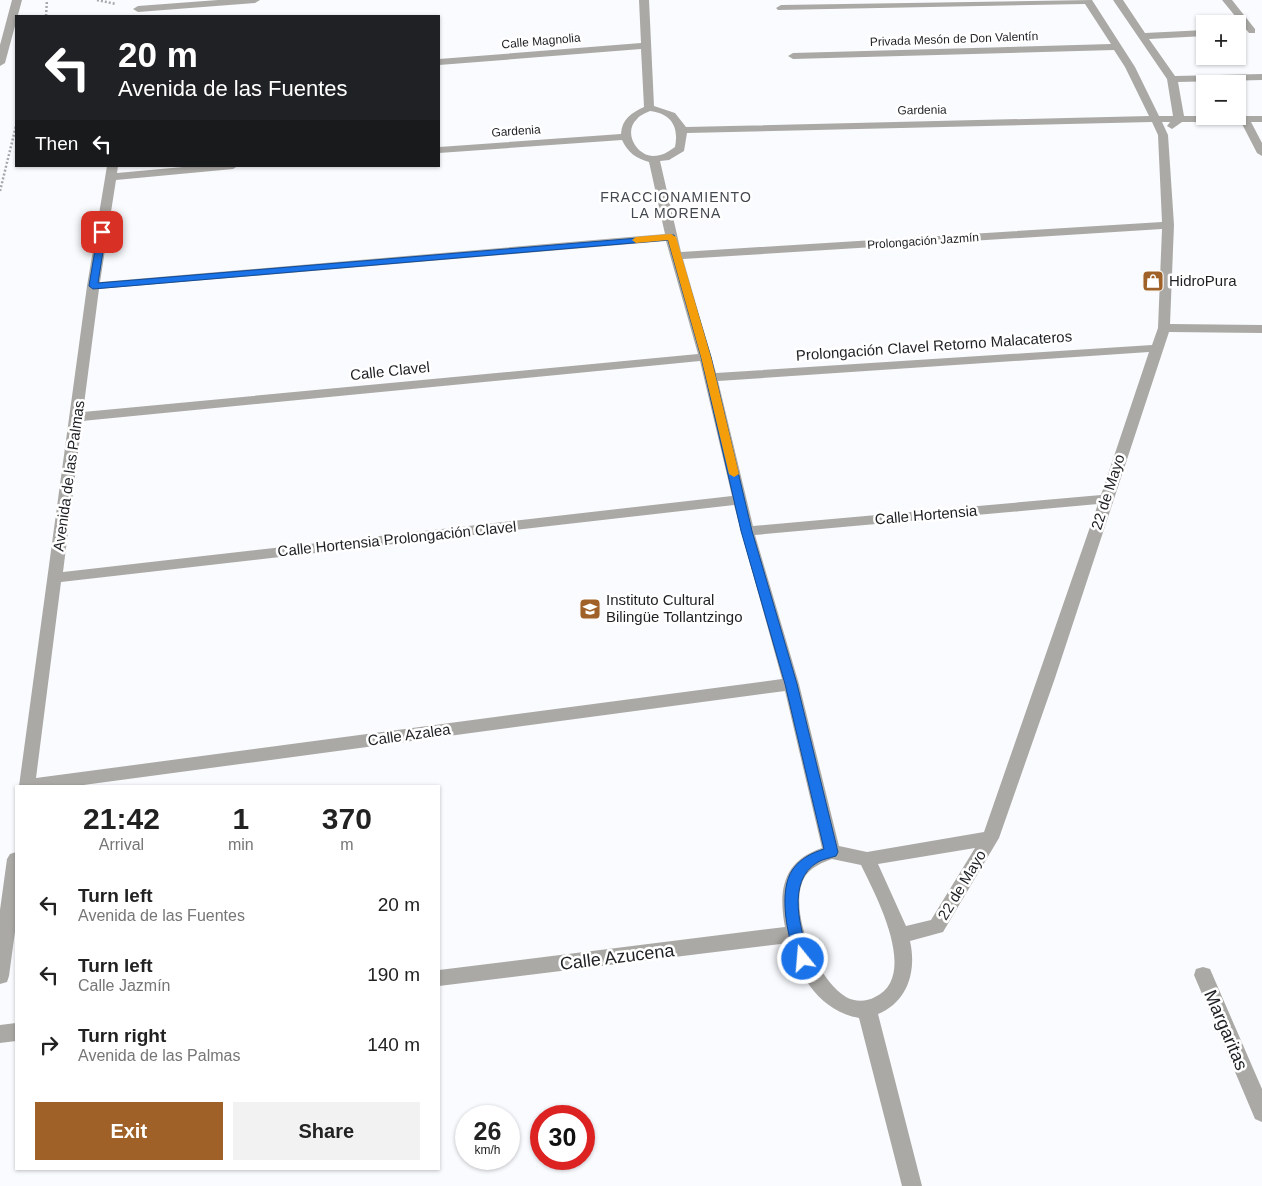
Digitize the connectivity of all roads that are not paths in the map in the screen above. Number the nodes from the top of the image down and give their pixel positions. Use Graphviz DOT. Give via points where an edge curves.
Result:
graph roads {
  1 [pos="17,0"];
  2 [pos="169,0"];
  3 [pos="255,0"];
  4 [pos="644,0"];
  5 [pos="1118,0"];
  6 [pos="1227,0"];
  7 [pos="1087,1"];
  8 [pos="781,8"];
  9 [pos="138,13"];
  10 [pos="1257,31"];
  11 [pos="1196,33"];
  12 [pos="1143,36"];
  13 [pos="645,46"];
  14 [pos="1117,46"];
  15 [pos="793,56"];
  16 [pos="440,62"];
  17 [pos="0,63"];
  18 [pos="1262,77"];
  19 [pos="1172,79"];
  20 [pos="649,108"];
  21 [pos="1158,119"];
  22 [pos="1179,119"];
  23 [pos="1196,119"];
  24 [pos="1262,119"];
  25 [pos="1246,120"];
  26 [pos="1246,122"];
  27 [pos="682,130"];
  28 [pos="1163,135"];
  29 [pos="625,136"];
  30 [pos="440,150"];
  31 [pos="1262,153"];
  32 [pos="654,160"];
  33 [pos="209,167"];
  34 [pos="112,171"];
  35 [pos="1168,225"];
  36 [pos="671,237"];
  37 [pos="677,256"];
  38 [pos="93,286"];
  39 [pos="1164,328"];
  40 [pos="1262,330"];
  41 [pos="1159,348"];
  42 [pos="706,357"];
  43 [pos="711,377"];
  44 [pos="78,417"];
  45 [pos="1106,498"];
  46 [pos="740,500"];
  47 [pos="747,531"];
  48 [pos="54,578"];
  49 [pos="791,684"];
  50 [pos="27,785"];
  51 [pos="34,785"];
  52 [pos="990,838"];
  53 [pos="832,852"];
  54 [pos="867,859"];
  55 [pos="15,862"];
  56 [pos="6,884"];
  57 [pos="796,934"];
  58 [pos="901,936"];
  59 [pos="1203,975"];
  60 [pos="0,976"];
  61 [pos="440,978"];
  62 [pos="868,1010"];
  63 [pos="15,1032"];
  64 [pos="0,1034"];
  65 [pos="1262,1112"];
  66 [pos="912,1186"];
  1 -- 17 [label="street"];
  2 -- 9 [label="street"];
  3 -- 9 [label="street"];
  4 -- 13 [label="street"];
  5 -- 12 [label="street"];
  6 -- 10 [label="street"];
  7 -- 8 [label="street"];
  7 -- 14 [label="street"];
  11 -- 12 [label="street"];
  12 -- 19 [label="street"];
  13 -- 16 [label="street, Calle Magnolia"];
  13 -- 20 [label="street"];
  14 -- 15 [label="street, Privada Mesón de Don Valentín"];
  14 -- 21 [label="street"];
  18 -- 19 [label="street"];
  19 -- 22 [label="street"];
  20 -- 27 [label="street" via="663,109 675,118"];
  20 -- 29 [label="street" via="636,112 630,118"];
  21 -- 22 [label="street, Gardenia"];
  21 -- 27 [label="street, Gardenia"];
  21 -- 28 [label="street"];
  22 -- 23 [label="street, Gardenia"];
  22 -- 28 [label="street"];
  24 -- 25 [label="street, Gardenia"];
  26 -- 31 [label="street"];
  27 -- 32 [label="street" via="680,149 670,157"];
  28 -- 35 [label="street, 22 de Mayo"];
  29 -- 30 [label="street, Gardenia"];
  29 -- 32 [label="street" via="628,146 636,154"];
  32 -- 36 [label="street"];
  33 -- 34 [label="street"];
  34 -- 38 [label="street, Avenida de las Palmas"];
  35 -- 37 [label="street, Prolongación Jazmín"];
  35 -- 39 [label="street, 22 de Mayo"];
  36 -- 37 [label="street"];
  36 -- 38 [label="street"];
  37 -- 42 [label="street"];
  38 -- 44 [label="street, Avenida de las Palmas"];
  39 -- 40 [label="street"];
  39 -- 41 [label="street, 22 de Mayo"];
  41 -- 43 [label="street, Prolongación Clavel Retorno Malacateros"];
  41 -- 45 [label="street, 22 de Mayo"];
  42 -- 43 [label="street"];
  42 -- 44 [label="street, Calle Clavel"];
  43 -- 46 [label="street"];
  44 -- 48 [label="street, Avenida de las Palmas"];
  45 -- 47 [label="street, Calle Hortensia"];
  45 -- 52 [label="street, 22 de Mayo"];
  46 -- 47 [label="street"];
  46 -- 48 [label="street, Calle Hortensia Prolongación Clavel"];
  47 -- 49 [label="street"];
  48 -- 50 [label="street, Avenida de las Palmas"];
  49 -- 51 [label="street, Calle Azalea"];
  49 -- 53 [label="street"];
  52 -- 54 [label="street, 22 de Mayo"];
  52 -- 58 [label="street, 22 de Mayo" via="937,926"];
  53 -- 54 [label="street"];
  53 -- 57 [label="street" via="812,858 797,873 791,895"];
  54 -- 58 [label="street"];
  55 -- 56 [label="street"];
  56 -- 60 [label="street"];
  57 -- 61 [label="street, Calle Azucena"];
  57 -- 62 [label="street" via="803,959 817,983 841,1004"];
  58 -- 62 [label="street" via="903,970 888,1000"];
  59 -- 65 [label="street, Margaritas"];
  62 -- 66 [label="street"];
  63 -- 64 [label="street"];
}
